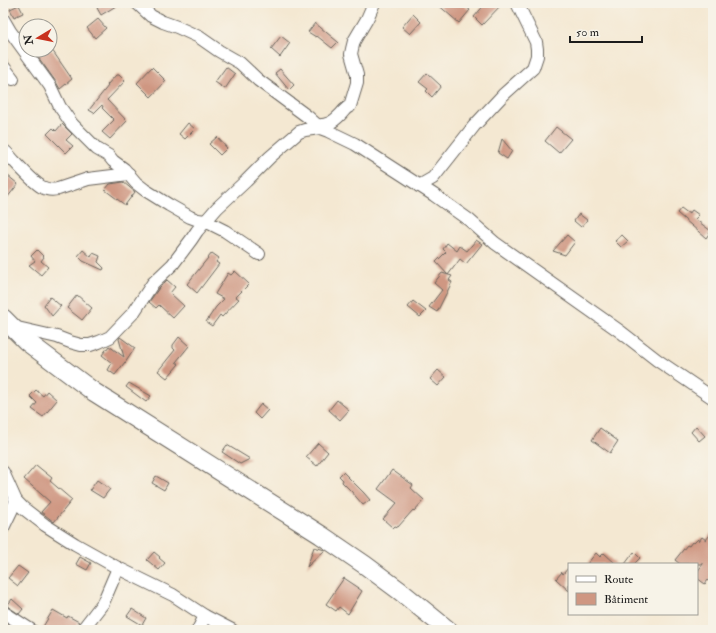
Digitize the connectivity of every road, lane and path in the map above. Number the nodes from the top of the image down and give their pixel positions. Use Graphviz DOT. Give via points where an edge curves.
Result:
graph roads {
  1 [pos="137,3"];
  2 [pos="374,3"];
  3 [pos="517,3"];
  4 [pos="3,19"];
  5 [pos="3,66"];
  6 [pos="12,79"];
  7 [pos="318,127"];
  8 [pos="3,150"];
  9 [pos="129,174"];
  10 [pos="419,186"];
  11 [pos="205,220"];
  12 [pos="259,254"];
  13 [pos="8,323"];
  14 [pos="713,398"];
  15 [pos="3,472"];
  16 [pos="16,500"];
  17 [pos="3,528"];
  18 [pos="118,568"];
  19 [pos="3,612"];
  20 [pos="205,616"];
  21 [pos="31,630"];
  22 [pos="82,630"];
  23 [pos="198,630"];
  24 [pos="232,630"];
  25 [pos="448,630"];
  1 -- 7 [label="street" via="151,16 199,37 240,62 258,80"];
  2 -- 7 [label="street" via="352,49 357,83 350,106 330,123"];
  3 -- 10 [label="street" via="536,42 537,56 533,68 474,126 433,178"];
  4 -- 9 [label="street" via="50,86 72,124 97,149"];
  5 -- 6 [label="street"];
  7 -- 10 [label="street" via="355,144"];
  7 -- 11 [label="street" via="299,132"];
  8 -- 9 [label="street" via="33,180 49,190 88,179"];
  9 -- 11 [label="street" via="145,190 169,205 190,217"];
  10 -- 14 [label="street"];
  11 -- 12 [label="street"];
  11 -- 13 [label="street" via="173,264 149,289 134,312 110,336 90,345 81,345"];
  13 -- 25 [label="highway" via="26,341 94,392 366,565"];
  15 -- 16 [label="street"];
  16 -- 17 [label="street"];
  16 -- 18 [label="street" via="45,525"];
  18 -- 20 [label="street" via="173,595"];
  18 -- 22 [label="street" via="103,603"];
  19 -- 21 [label="street"];
  20 -- 23 [label="street"];
  20 -- 24 [label="street"];
}
